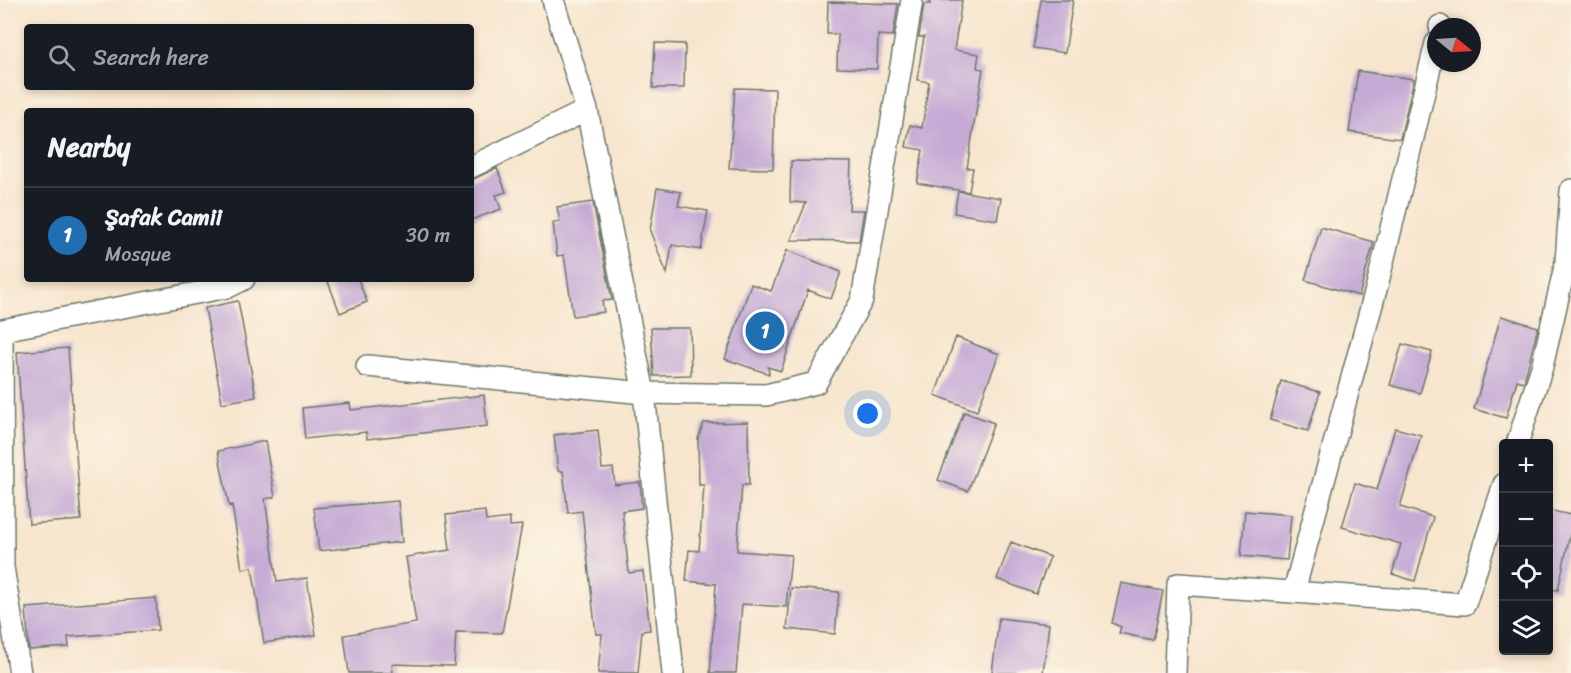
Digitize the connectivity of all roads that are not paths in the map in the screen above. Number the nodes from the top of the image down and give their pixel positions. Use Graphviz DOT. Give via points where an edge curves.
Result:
graph roads {
  1 [pos="553,0"];
  2 [pos="912,0"];
  3 [pos="1429,72"];
  4 [pos="587,110"];
  5 [pos="474,166"];
  6 [pos="1571,190"];
  7 [pos="238,282"];
  8 [pos="367,366"];
  9 [pos="644,393"];
  10 [pos="1519,439"];
  11 [pos="1500,493"];
  12 [pos="1294,591"];
  13 [pos="20,673"];
  14 [pos="673,673"];
  15 [pos="1175,673"];
  1 -- 4 [label="street"];
  2 -- 9 [label="street" via="862,300 816,383 766,395"];
  3 -- 12 [label="street" via="1378,282"];
  4 -- 5 [label="street"];
  4 -- 9 [label="street"];
  6 -- 10 [label="street" via="1566,262 1542,366"];
  7 -- 13 [label="street" via="2,330 3,567"];
  8 -- 9 [label="street"];
  9 -- 14 [label="street"];
  11 -- 12 [label="street" via="1465,604"];
  12 -- 15 [label="street" via="1178,584"];
}
